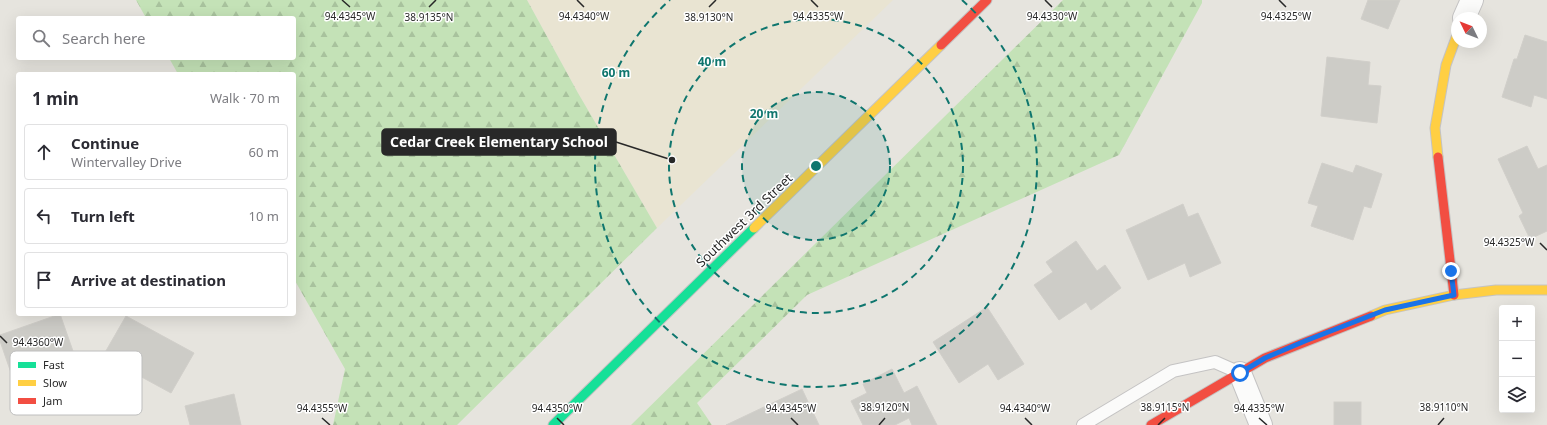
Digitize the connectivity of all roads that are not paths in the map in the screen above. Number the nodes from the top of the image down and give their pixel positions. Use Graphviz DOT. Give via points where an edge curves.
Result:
graph roads {
  1 [pos="987,0"];
  2 [pos="1472,0"];
  3 [pos="1467,12"];
  4 [pos="1452,48"];
  5 [pos="1547,290"];
  6 [pos="1454,295"];
  7 [pos="1240,373"];
  8 [pos="553,425"];
  9 [pos="1083,425"];
  10 [pos="1151,425"];
  11 [pos="1261,425"];
  1 -- 8 [label="street, Southwest 3rd Street"];
  2 -- 3 [label="street"];
  4 -- 6 [label="street" via="1446,65 1435,128"];
  5 -- 6 [label="street" via="1496,290"];
  6 -- 7 [label="street" via="1385,310 1272,356"];
  7 -- 9 [label="lane" via="1216,362 1173,371"];
  7 -- 10 [label="street"];
  7 -- 11 [label="street"];
}
